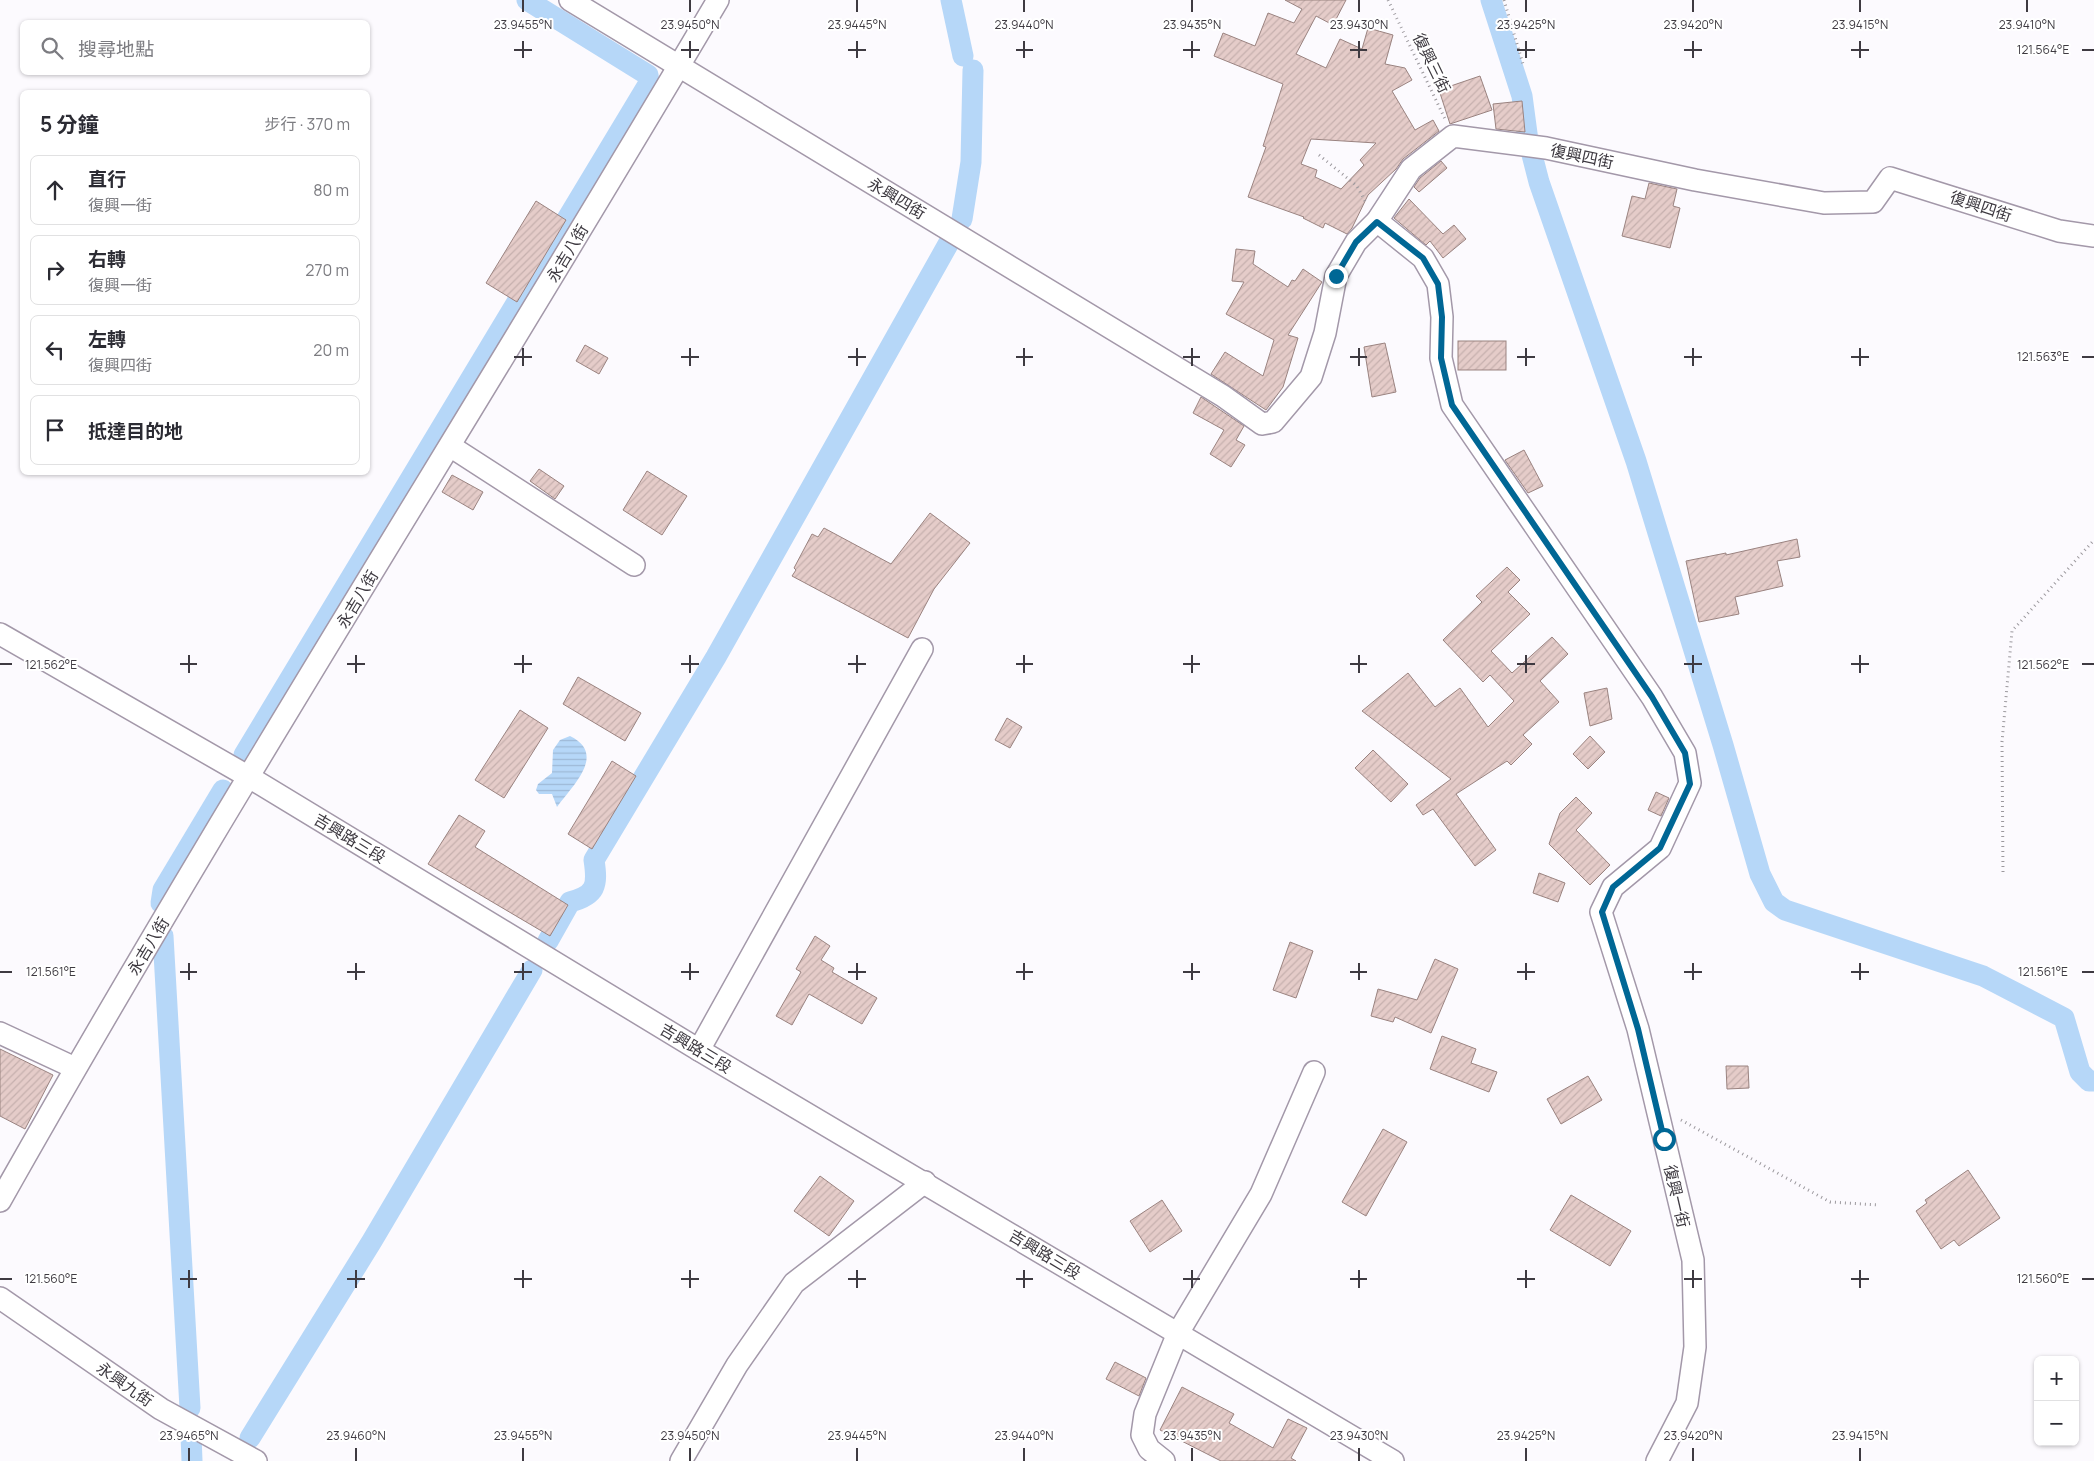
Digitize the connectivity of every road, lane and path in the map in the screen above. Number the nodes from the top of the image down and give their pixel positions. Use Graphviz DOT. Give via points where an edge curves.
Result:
graph roads {
  1 [pos="570,0"];
  2 [pos="718,0"];
  3 [pos="1388,0"];
  4 [pos="1504,0"];
  5 [pos="1523,64"];
  6 [pos="680,65"];
  7 [pos="1453,136"];
  8 [pos="1319,155"];
  9 [pos="1377,222"];
  10 [pos="2094,236"];
  11 [pos="450,446"];
  12 [pos="2094,540"];
  13 [pos="634,565"];
  14 [pos="0,634"];
  15 [pos="922,650"];
  16 [pos="249,777"];
  17 [pos="2003,872"];
  18 [pos="0,1032"];
  19 [pos="700,1050"];
  20 [pos="75,1068"];
  21 [pos="1314,1072"];
  22 [pos="1657,1107"];
  23 [pos="925,1182"];
  24 [pos="0,1201"];
  25 [pos="1879,1205"];
  26 [pos="0,1298"];
  27 [pos="1178,1333"];
  28 [pos="256,1461"];
  29 [pos="681,1461"];
  30 [pos="1164,1461"];
  31 [pos="1393,1461"];
  32 [pos="1657,1461"];
  1 -- 6 [label="street, 永興四街"];
  2 -- 6 [label="street, 永吉八街"];
  3 -- 7 [label="path, 復興三街"];
  4 -- 5 [label="path"];
  6 -- 9 [label="street, 永興四街" via="1223,396 1262,424 1273,422 1311,377 1325,333 1336,276 1356,242"];
  6 -- 11 [label="street, 永吉八街"];
  7 -- 9 [label="street" via="1411,169"];
  7 -- 10 [label="street, 復興四街" via="1546,148 1824,203 1873,202 1890,178 2059,231"];
  8 -- 9 [label="path" via="1357,186"];
  9 -- 22 [label="street, 復興一街" via="1423,258 1438,284 1442,317 1441,358 1452,405 1652,697 1685,753 1690,784 1660,848 1613,887 1602,912 1638,1029"];
  11 -- 13 [label="street"];
  11 -- 16 [label="street, 永吉八街"];
  12 -- 17 [label="path" via="2012,631 2002,742"];
  14 -- 16 [label="street, 吉興路三段"];
  15 -- 19 [label="street"];
  16 -- 19 [label="street, 吉興路三段"];
  16 -- 20 [label="street, 永吉八街"];
  18 -- 20 [label="street"];
  19 -- 23 [label="street, 吉興路三段"];
  20 -- 24 [label="street, 永吉八街"];
  21 -- 27 [label="street" via="1261,1194"];
  22 -- 25 [label="path" via="1830,1202"];
  22 -- 32 [label="street, 復興一街" via="1693,1260 1695,1347 1687,1403"];
  23 -- 27 [label="street, 吉興路三段"];
  23 -- 29 [label="street" via="794,1283 737,1365"];
  26 -- 28 [label="street, 永興九街" via="161,1409"];
  27 -- 30 [label="street" via="1145,1414 1142,1435 1149,1449"];
  27 -- 31 [label="street, 吉興路三段"];
}
